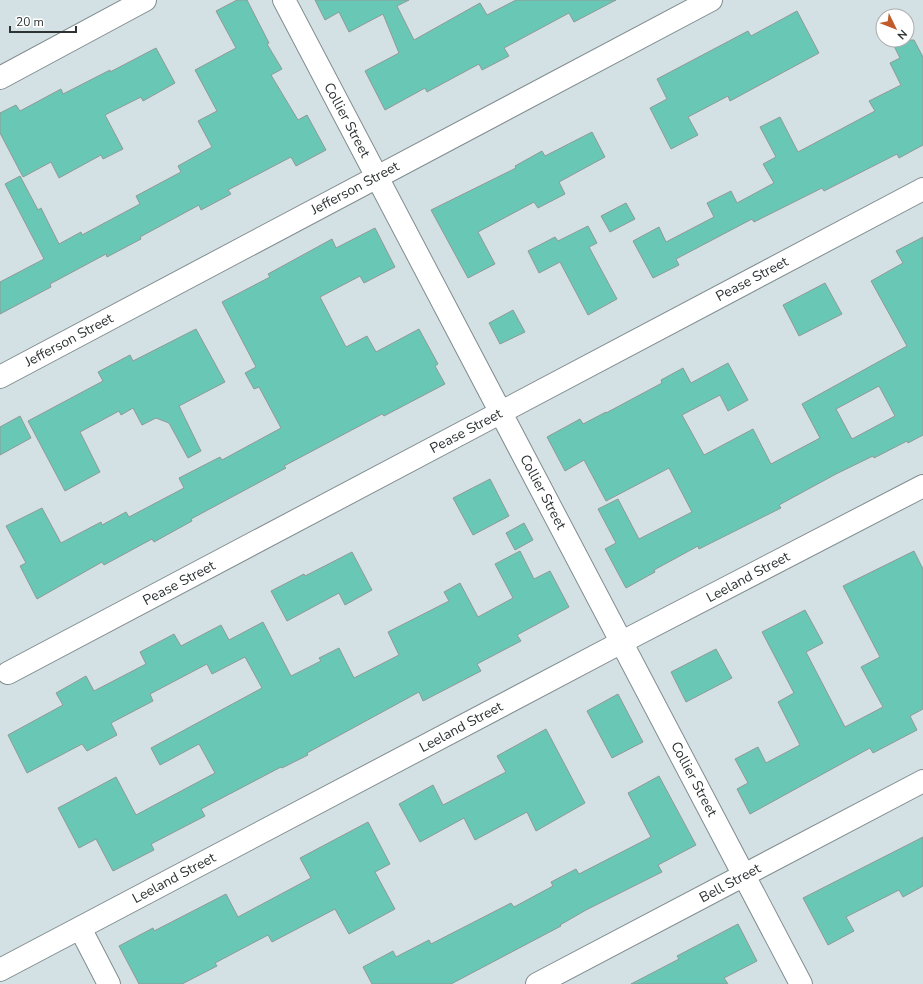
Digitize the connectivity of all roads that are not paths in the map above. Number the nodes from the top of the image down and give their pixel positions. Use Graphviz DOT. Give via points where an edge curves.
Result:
graph roads {
  1 [pos="145,0"];
  2 [pos="284,0"];
  3 [pos="711,0"];
  4 [pos="0,78"];
  5 [pos="377,177"];
  6 [pos="923,189"];
  7 [pos="0,377"];
  8 [pos="501,413"];
  9 [pos="923,486"];
  10 [pos="622,642"];
  11 [pos="8,673"];
  12 [pos="923,781"];
  13 [pos="744,875"];
  14 [pos="80,928"];
  15 [pos="0,970"];
  16 [pos="109,984"];
  17 [pos="537,984"];
  18 [pos="802,984"];
  1 -- 4 [label="street"];
  2 -- 5 [label="street, Collier Street"];
  3 -- 5 [label="street, Jefferson Street"];
  5 -- 7 [label="street, Jefferson Street"];
  5 -- 8 [label="street, Collier Street"];
  6 -- 8 [label="street, Pease Street"];
  8 -- 10 [label="street, Collier Street"];
  8 -- 11 [label="street, Pease Street"];
  9 -- 10 [label="street, Leeland Street"];
  10 -- 13 [label="street, Collier Street"];
  10 -- 14 [label="street, Leeland Street"];
  12 -- 13 [label="street, Bell Street"];
  13 -- 17 [label="street, Bell Street"];
  13 -- 18 [label="street, Collier Street"];
  14 -- 15 [label="street, Leeland Street"];
  14 -- 16 [label="street"];
}
